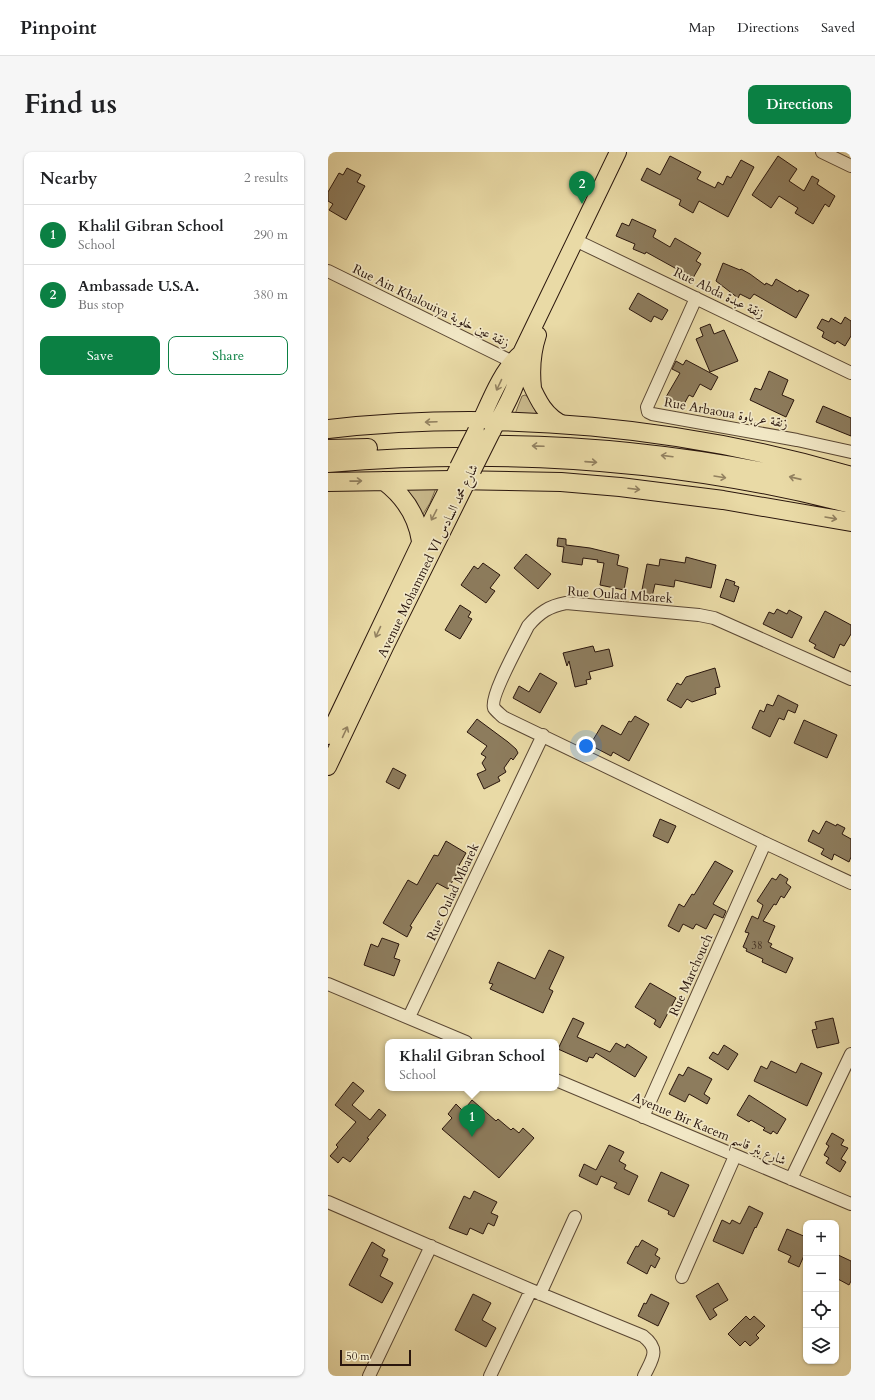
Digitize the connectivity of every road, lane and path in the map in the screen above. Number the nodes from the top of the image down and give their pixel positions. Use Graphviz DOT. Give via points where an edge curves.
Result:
graph roads {
  1 [pos="618,152"];
  2 [pos="822,152"];
  3 [pos="851,166"];
  4 [pos="575,240"];
  5 [pos="328,271"];
  6 [pos="696,298"];
  7 [pos="548,300"];
  8 [pos="518,361"];
  9 [pos="851,373"];
  10 [pos="533,388"];
  11 [pos="565,425"];
  12 [pos="487,426"];
  13 [pos="328,429"];
  14 [pos="328,449"];
  15 [pos="851,452"];
  16 [pos="328,462"];
  17 [pos="463,474"];
  18 [pos="851,476"];
  19 [pos="384,481"];
  20 [pos="328,482"];
  21 [pos="851,490"];
  22 [pos="851,504"];
  23 [pos="851,522"];
  24 [pos="421,541"];
  25 [pos="851,679"];
  26 [pos="332,718"];
  27 [pos="328,736"];
  28 [pos="543,736"];
  29 [pos="328,767"];
  30 [pos="765,844"];
  31 [pos="851,883"];
  32 [pos="328,984"];
  33 [pos="409,1017"];
  34 [pos="459,1039"];
  35 [pos="851,1054"];
  36 [pos="559,1081"];
  37 [pos="643,1117"];
  38 [pos="735,1156"];
  39 [pos="791,1179"];
  40 [pos="328,1202"];
  41 [pos="851,1204"];
  42 [pos="575,1217"];
  43 [pos="431,1246"];
  44 [pos="682,1277"];
  45 [pos="536,1292"];
  46 [pos="369,1376"];
  47 [pos="490,1376"];
  48 [pos="644,1376"];
  1 -- 4 [label="main road, Avenue Mohammed VI شارع محمد السادس"];
  2 -- 3 [label="street"];
  4 -- 6 [label="street, Rue Abda زنقة عبدة"];
  4 -- 7 [label="main road, Avenue Mohammed VI شارع محمد السادس"];
  5 -- 8 [label="street, Rue Ain Khalouiya زنقة عين خلوية"];
  6 -- 9 [label="street, Rue Abda زنقة عبدة"];
  6 -- 15 [label="street, Rue Arbaoua زنقة عرباوة" via="646,407 648,412"];
  7 -- 8 [label="main road, Avenue Mohammed VI شارع محمد السادس"];
  7 -- 10 [label="main road" via="547,313 534,346 531,374"];
  8 -- 10 [label="main road"];
  8 -- 12 [label="main road, Avenue Mohammed VI شارع محمد السادس" via="516,383"];
  10 -- 11 [label="main road" via="546,412 554,420"];
  11 -- 12 [label="highway"];
  11 -- 18 [label="highway" via="628,431 721,445"];
  12 -- 13 [label="highway, one-way" via="398,423"];
  12 -- 17 [label="main road, Avenue Mohammed VI شارع محمد السادس, bridge"];
  21 -- 14 [label="highway, one-way" via="785,475 687,458 588,448 494,445"];
  16 -- 22 [label="highway, one-way" via="442,457 589,462 735,480 784,488"];
  17 -- 19 [label="highway"];
  17 -- 23 [label="highway, one-way" via="620,487 723,500"];
  17 -- 24 [label="main road, Avenue Mohammed VI شارع محمد السادس, one-way"];
  29 -- 17 [label="main road, Avenue Mohammed VI شارع محمد السادس, one-way" via="390,638"];
  20 -- 19 [label="highway, one-way"];
  19 -- 24 [label="highway" via="409,507 417,522"];
  24 -- 26 [label="main road, Avenue Mohammed VI شارع محمد السادس, one-way"];
  25 -- 28 [label="street, Rue Oulad Mbarek" via="714,618 578,603 554,605 543,611 528,626 493,702 494,708 503,717"];
  26 -- 27 [label="main road, Avenue Mohammed VI شارع محمد السادس"];
  28 -- 30 [label="street, Rue Oulad Mbarek"];
  28 -- 33 [label="street, Rue Oulad Mbarek"];
  30 -- 31 [label="street, Rue Oulad Mbarek"];
  30 -- 37 [label="street, Rue Marchouch"];
  32 -- 33 [label="street"];
  33 -- 34 [label="street"];
  35 -- 39 [label="street"];
  36 -- 37 [label="street, Avenue Bir Kacem شارع بئر قاسم"];
  37 -- 38 [label="street, Avenue Bir Kacem شارع بئر قاسم"];
  38 -- 39 [label="street, Avenue Bir Kacem شارع بئر قاسم"];
  38 -- 44 [label="street"];
  39 -- 41 [label="street, Avenue Bir Kacem شارع بئر قاسم"];
  40 -- 43 [label="street"];
  42 -- 45 [label="street"];
  43 -- 45 [label="street"];
  43 -- 46 [label="street"];
  45 -- 47 [label="street"];
  45 -- 48 [label="street" via="643,1336 654,1349"];
}
